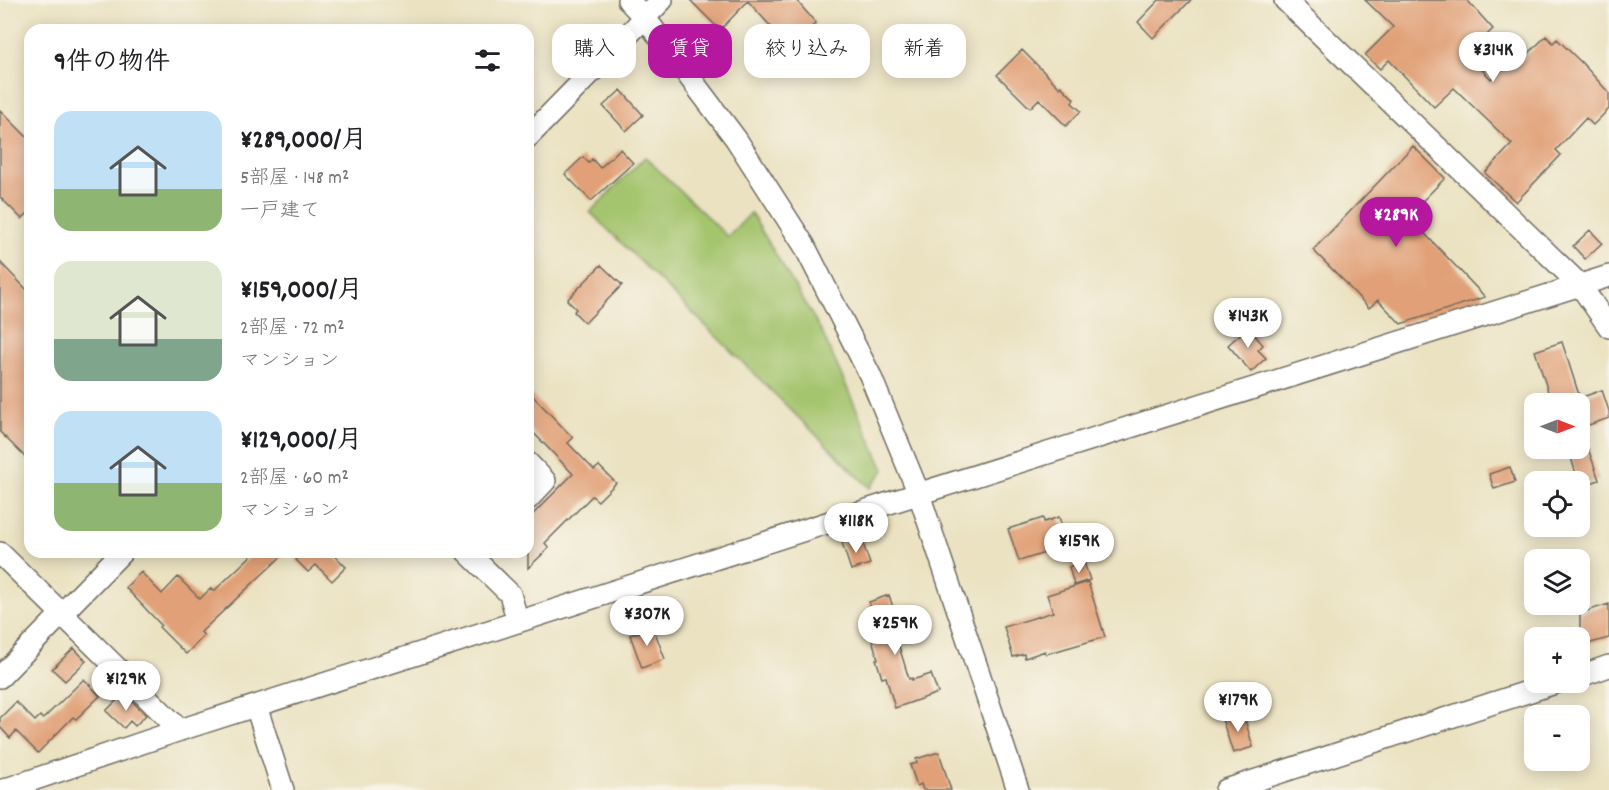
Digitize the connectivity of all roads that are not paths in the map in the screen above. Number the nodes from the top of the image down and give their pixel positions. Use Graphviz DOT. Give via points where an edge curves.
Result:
graph roads {
  1 [pos="628,0"];
  2 [pos="662,0"];
  3 [pos="1285,0"];
  4 [pos="645,18"];
  5 [pos="534,131"];
  6 [pos="1609,276"];
  7 [pos="1581,285"];
  8 [pos="1609,327"];
  9 [pos="534,470"];
  10 [pos="534,492"];
  11 [pos="919,494"];
  12 [pos="0,553"];
  13 [pos="117,558"];
  14 [pos="477,558"];
  15 [pos="63,614"];
  16 [pos="518,622"];
  17 [pos="1609,666"];
  18 [pos="1590,672"];
  19 [pos="0,677"];
  20 [pos="1524,693"];
  21 [pos="256,706"];
  22 [pos="180,730"];
  23 [pos="3,790"];
  24 [pos="283,790"];
  25 [pos="1018,790"];
  26 [pos="1226,790"];
  1 -- 4 [label="street"];
  2 -- 4 [label="street"];
  3 -- 7 [label="street"];
  4 -- 5 [label="street"];
  4 -- 11 [label="street" via="736,139 804,245 870,375"];
  6 -- 7 [label="street"];
  7 -- 8 [label="street"];
  7 -- 11 [label="street"];
  9 -- 10 [label="street" via="544,481"];
  11 -- 16 [label="street"];
  11 -- 25 [label="street"];
  12 -- 15 [label="street"];
  13 -- 15 [label="street"];
  14 -- 16 [label="street" via="510,594"];
  15 -- 19 [label="street"];
  15 -- 22 [label="street"];
  16 -- 21 [label="street"];
  17 -- 18 [label="street"];
  20 -- 26 [label="street"];
  21 -- 22 [label="street"];
  21 -- 24 [label="street"];
  22 -- 23 [label="street"];
}
